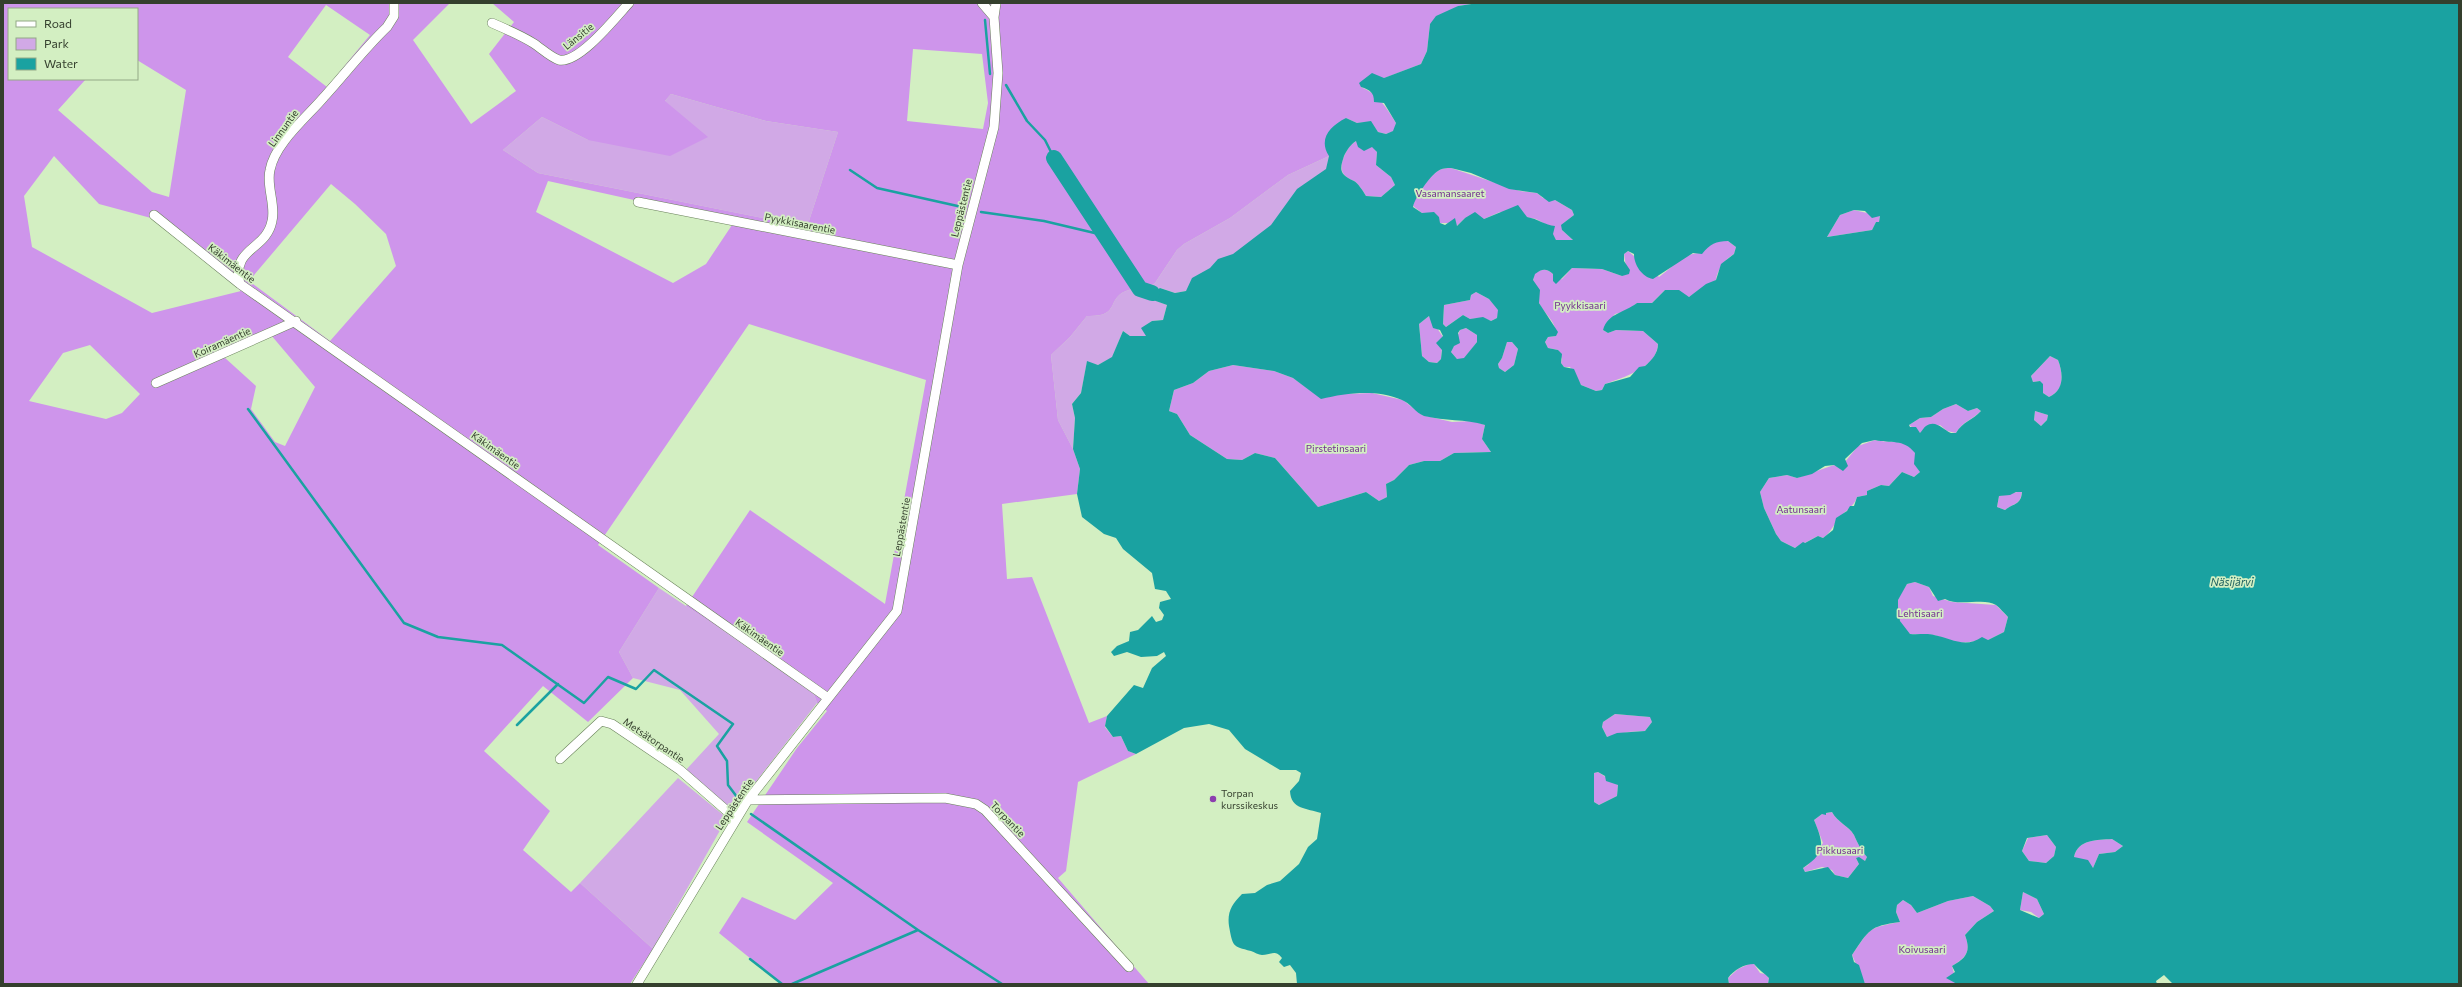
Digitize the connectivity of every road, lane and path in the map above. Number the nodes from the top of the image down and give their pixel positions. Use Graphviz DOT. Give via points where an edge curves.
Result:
graph roads {
  1 [pos="394,3"];
  2 [pos="629,3"];
  3 [pos="982,3"];
  4 [pos="996,3"];
  5 [pos="994,17"];
  6 [pos="492,23"];
  7 [pos="638,202"];
  8 [pos="154,215"];
  9 [pos="958,265"];
  10 [pos="240,284"];
  11 [pos="296,321"];
  12 [pos="156,383"];
  13 [pos="828,698"];
  14 [pos="560,759"];
  15 [pos="748,800"];
  16 [pos="735,818"];
  17 [pos="1129,967"];
  18 [pos="637,984"];
  1 -- 10 [label="street, Linnuntie" via="394,16 387,27 323,99 295,126 273,160 269,171 272,221 264,238 240,259 237,272"];
  2 -- 6 [label="street, Länsitie" via="599,35 567,60 555,58 512,31"];
  3 -- 5 [label="street"];
  4 -- 5 [label="street, Leppästentie"];
  5 -- 9 [label="street, Leppästentie" via="998,73 994,127"];
  7 -- 9 [label="street, Pyykkisaarentie"];
  8 -- 10 [label="street, Käkimäentie"];
  9 -- 13 [label="street, Leppästentie" via="898,611"];
  10 -- 11 [label="street, Käkimäentie"];
  11 -- 12 [label="street, Koiramäentie"];
  11 -- 13 [label="street, Käkimäentie"];
  13 -- 15 [label="street, Leppästentie"];
  14 -- 16 [label="street, Metsätorpantie" via="601,721 612,724 680,770"];
  15 -- 16 [label="street, Leppästentie"];
  15 -- 17 [label="street, Torpantie" via="945,798 976,804 985,810"];
  16 -- 18 [label="street, Leppästentie"];
}
